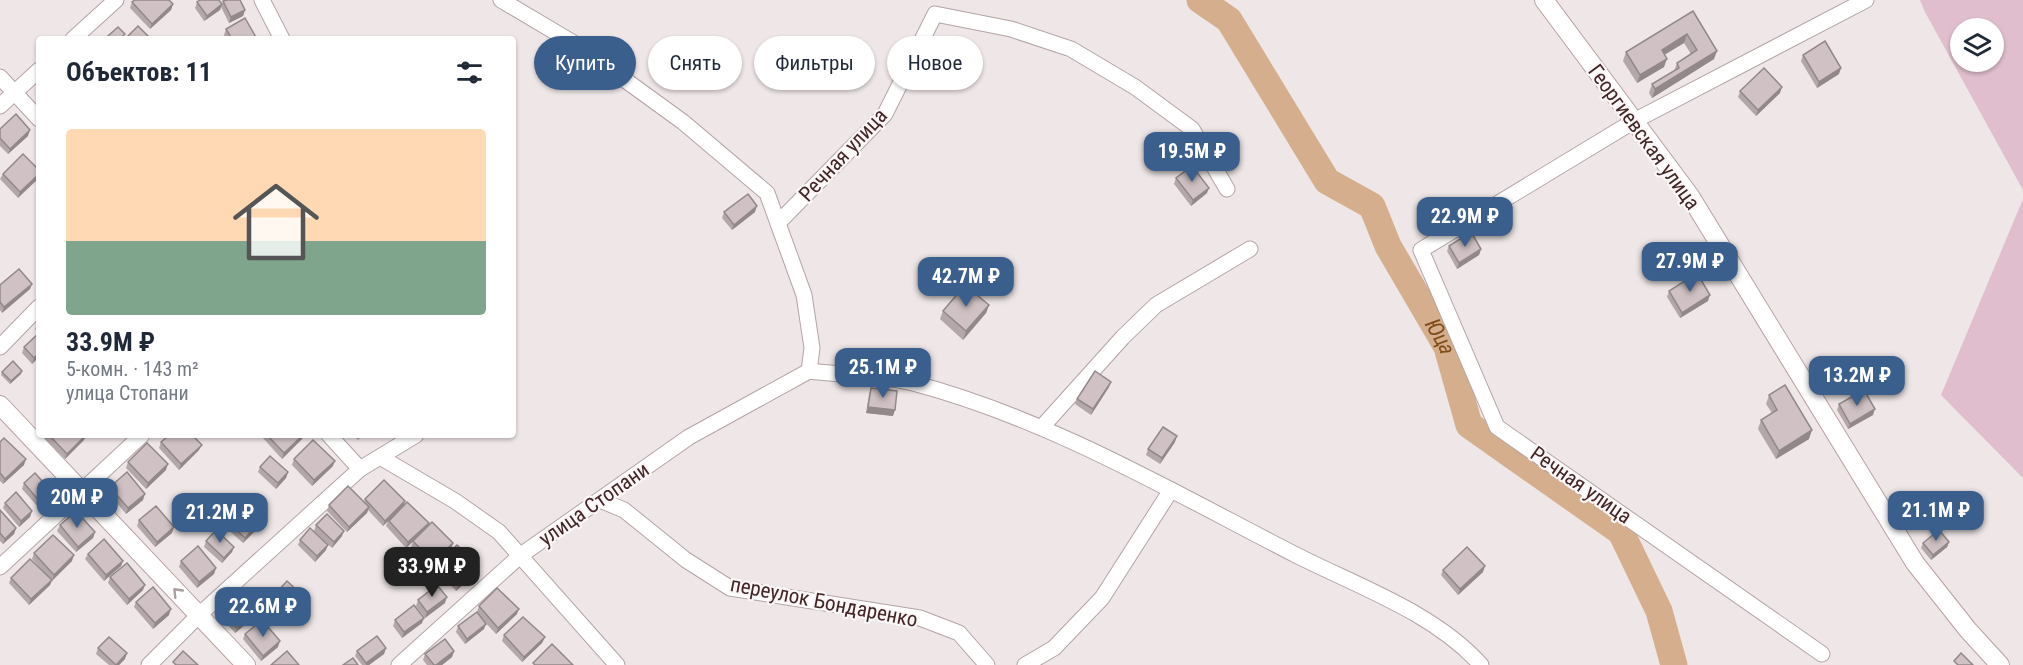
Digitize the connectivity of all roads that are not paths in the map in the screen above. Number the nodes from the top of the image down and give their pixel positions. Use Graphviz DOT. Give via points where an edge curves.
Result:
graph roads {
  1 [pos="116,0"];
  2 [pos="262,0"];
  3 [pos="501,0"];
  4 [pos="1544,0"];
  5 [pos="1866,0"];
  6 [pos="76,36"];
  7 [pos="280,36"];
  8 [pos="36,73"];
  9 [pos="0,76"];
  10 [pos="14,92"];
  11 [pos="0,106"];
  12 [pos="36,116"];
  13 [pos="1634,121"];
  14 [pos="1227,189"];
  15 [pos="778,223"];
  16 [pos="1250,249"];
  17 [pos="36,310"];
  18 [pos="0,347"];
  19 [pos="809,371"];
  20 [pos="0,405"];
  21 [pos="1042,427"];
  22 [pos="139,438"];
  23 [pos="332,438"];
  24 [pos="411,438"];
  25 [pos="381,457"];
  26 [pos="360,469"];
  27 [pos="1171,490"];
  28 [pos="80,491"];
  29 [pos="600,500"];
  30 [pos="521,555"];
  31 [pos="0,567"];
  32 [pos="199,615"];
  33 [pos="1822,654"];
  34 [pos="149,665"];
  35 [pos="246,665"];
  36 [pos="399,665"];
  37 [pos="617,665"];
  38 [pos="987,665"];
  39 [pos="1025,665"];
  40 [pos="1482,665"];
  41 [pos="2000,665"];
  1 -- 6 [label="street"];
  2 -- 7 [label="street"];
  3 -- 15 [label="street, Речная улица" via="577,45 683,122 767,193"];
  4 -- 13 [label="main road, Георгиевская улица"];
  5 -- 13 [label="street"];
  8 -- 10 [label="street"];
  9 -- 10 [label="street"];
  10 -- 11 [label="street"];
  10 -- 12 [label="street"];
  13 -- 33 [label="street, Речная улица" via="1421,250 1497,427"];
  13 -- 41 [label="main road, Георгиевская улица" via="1690,196 1915,563"];
  14 -- 15 [label="street, Речная улица" via="1192,129 1135,87 1071,49 1011,29 935,14 885,114"];
  15 -- 19 [label="street, Речная улица" via="804,295 813,348"];
  16 -- 21 [label="street" via="1156,305"];
  17 -- 18 [label="street"];
  19 -- 21 [label="street" via="910,383"];
  19 -- 29 [label="street, улица Стопани" via="689,437"];
  20 -- 28 [label="main road"];
  21 -- 27 [label="street"];
  22 -- 28 [label="street"];
  23 -- 26 [label="street"];
  24 -- 25 [label="street"];
  25 -- 26 [label="street"];
  25 -- 30 [label="street" via="455,501 499,532"];
  26 -- 32 [label="street"];
  27 -- 39 [label="street" via="1102,598 1053,648"];
  27 -- 40 [label="street" via="1396,603 1465,646"];
  28 -- 31 [label="street"];
  32 -- 28 [label="main road, one-way"];
  29 -- 30 [label="street, улица Стопани"];
  29 -- 38 [label="street, переулок Бондаренко" via="624,510 686,560 730,588 920,618 959,633"];
  30 -- 36 [label="street, улица Стопани"];
  30 -- 37 [label="street"];
  32 -- 34 [label="street"];
  32 -- 35 [label="main road"];
}
